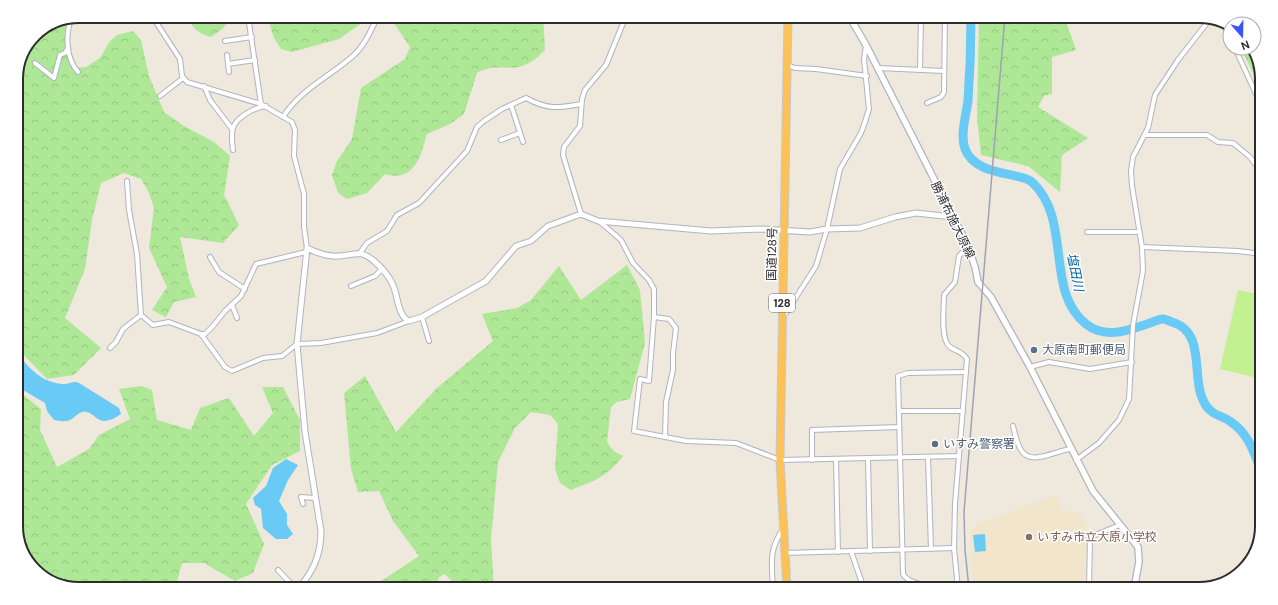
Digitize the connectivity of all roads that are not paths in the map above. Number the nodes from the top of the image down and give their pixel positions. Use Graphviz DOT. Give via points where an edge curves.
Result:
graph roads {
  1 [pos="157,23"];
  2 [pos="249,23"];
  3 [pos="374,23"];
  4 [pos="623,23"];
  5 [pos="788,23"];
  6 [pos="853,23"];
  7 [pos="921,23"];
  8 [pos="945,23"];
  9 [pos="69,24"];
  10 [pos="1206,24"];
  11 [pos="252,37"];
  12 [pos="225,41"];
  13 [pos="866,45"];
  14 [pos="68,48"];
  15 [pos="227,55"];
  16 [pos="1239,56"];
  17 [pos="255,60"];
  18 [pos="35,63"];
  19 [pos="228,64"];
  20 [pos="787,65"];
  21 [pos="878,68"];
  22 [pos="920,70"];
  23 [pos="944,71"];
  24 [pos="78,72"];
  25 [pos="229,72"];
  26 [pos="867,76"];
  27 [pos="183,78"];
  28 [pos="204,86"];
  29 [pos="1255,92"];
  30 [pos="160,96"];
  31 [pos="927,103"];
  32 [pos="261,104"];
  33 [pos="581,104"];
  34 [pos="511,105"];
  35 [pos="266,106"];
  36 [pos="284,116"];
  37 [pos="232,129"];
  38 [pos="520,133"];
  39 [pos="1145,135"];
  40 [pos="501,140"];
  41 [pos="523,142"];
  42 [pos="232,150"];
  43 [pos="1255,164"];
  44 [pos="127,181"];
  45 [pos="581,214"];
  46 [pos="953,217"];
  47 [pos="598,221"];
  48 [pos="827,229"];
  49 [pos="783,231"];
  50 [pos="1087,232"];
  51 [pos="1139,232"];
  52 [pos="968,246"];
  53 [pos="1142,247"];
  54 [pos="307,250"];
  55 [pos="360,253"];
  56 [pos="1255,253"];
  57 [pos="210,256"];
  58 [pos="382,269"];
  59 [pos="351,286"];
  60 [pos="244,288"];
  61 [pos="232,305"];
  62 [pos="141,315"];
  63 [pos="422,317"];
  64 [pos="654,317"];
  65 [pos="237,318"];
  66 [pos="781,320"];
  67 [pos="409,321"];
  68 [pos="201,334"];
  69 [pos="429,341"];
  70 [pos="297,344"];
  71 [pos="110,348"];
  72 [pos="1132,362"];
  73 [pos="1030,367"];
  74 [pos="966,372"];
  75 [pos="899,411"];
  76 [pos="962,411"];
  77 [pos="1013,426"];
  78 [pos="899,428"];
  79 [pos="664,437"];
  80 [pos="1071,450"];
  81 [pos="959,456"];
  82 [pos="928,457"];
  83 [pos="868,458"];
  84 [pos="900,458"];
  85 [pos="836,459"];
  86 [pos="780,460"];
  87 [pos="812,460"];
  88 [pos="1076,460"];
  89 [pos="315,498"];
  90 [pos="303,504"];
  91 [pos="1120,525"];
  92 [pos="783,529"];
  93 [pos="954,548"];
  94 [pos="930,549"];
  95 [pos="901,550"];
  96 [pos="851,551"];
  97 [pos="870,551"];
  98 [pos="838,552"];
  99 [pos="784,553"];
  100 [pos="278,570"];
  101 [pos="290,582"];
  102 [pos="303,582"];
  103 [pos="773,582"];
  104 [pos="786,582"];
  105 [pos="862,582"];
  106 [pos="916,582"];
  107 [pos="957,582"];
  108 [pos="1089,582"];
  109 [pos="1135,582"];
  1 -- 27 [label="street" via="180,59"];
  2 -- 11 [label="street"];
  3 -- 36 [label="street" via="354,56 304,91"];
  4 -- 33 [label="street" via="606,65 585,90"];
  5 -- 20 [label="highway, 国道128号 / 128"];
  6 -- 13 [label="main road, 勝浦布施大原線"];
  7 -- 22 [label="street"];
  8 -- 23 [label="street"];
  9 -- 14 [label="street"];
  10 -- 39 [label="street" via="1155,95"];
  11 -- 12 [label="street"];
  11 -- 17 [label="street"];
  13 -- 21 [label="main road, 勝浦布施大原線"];
  13 -- 26 [label="street" via="864,59"];
  14 -- 18 [label="street" via="60,55 54,78"];
  14 -- 24 [label="street" via="72,65"];
  15 -- 19 [label="street"];
  16 -- 29 [label="street"];
  17 -- 19 [label="street"];
  17 -- 32 [label="street"];
  19 -- 25 [label="street"];
  20 -- 26 [label="street"];
  20 -- 49 [label="highway, 国道128号 / 128"];
  21 -- 22 [label="street"];
  21 -- 46 [label="main road, 勝浦布施大原線"];
  22 -- 23 [label="street"];
  23 -- 31 [label="street" via="944,92 941,98"];
  26 -- 48 [label="street" via="869,109 861,133 840,169"];
  27 -- 28 [label="street" via="187,82"];
  27 -- 30 [label="street"];
  28 -- 32 [label="street"];
  28 -- 37 [label="street" via="210,100"];
  32 -- 35 [label="street"];
  33 -- 34 [label="street" via="556,109 546,108 526,98"];
  33 -- 45 [label="street" via="580,126 564,147 563,155"];
  34 -- 38 [label="street"];
  34 -- 55 [label="street" via="477,127 467,151 419,203 397,215 387,232 367,243"];
  35 -- 36 [label="street"];
  35 -- 37 [label="street" via="251,111"];
  36 -- 54 [label="street" via="292,122 295,130 294,156 304,194"];
  37 -- 42 [label="street"];
  38 -- 40 [label="street"];
  38 -- 41 [label="street"];
  39 -- 43 [label="street" via="1207,135 1218,142 1232,142"];
  39 -- 51 [label="street" via="1133,157 1131,171"];
  44 -- 62 [label="street" via="137,254"];
  45 -- 47 [label="street"];
  45 -- 63 [label="street" via="548,226 531,241 516,246 486,281"];
  46 -- 48 [label="street" via="916,213 895,216 860,228"];
  46 -- 52 [label="main road, 勝浦布施大原線"];
  47 -- 49 [label="street" via="711,231"];
  47 -- 64 [label="street" via="621,240 633,263 649,280 654,289"];
  48 -- 49 [label="street" via="810,232"];
  48 -- 66 [label="street" via="816,266"];
  49 -- 66 [label="highway, 国道128号 / 128"];
  50 -- 51 [label="street"];
  51 -- 53 [label="street"];
  52 -- 73 [label="main road, 勝浦布施大原線" via="978,282 992,297"];
  52 -- 74 [label="street" via="959,256 955,282 944,295 944,338 950,347 963,352 967,359"];
  53 -- 56 [label="street"];
  53 -- 72 [label="street" via="1143,277 1133,325"];
  54 -- 55 [label="street" via="326,256"];
  54 -- 60 [label="street" via="256,264"];
  54 -- 70 [label="street"];
  55 -- 58 [label="street"];
  57 -- 60 [label="street" via="218,272"];
  58 -- 59 [label="street" via="375,276"];
  58 -- 67 [label="street" via="393,284 403,317"];
  60 -- 61 [label="street" via="241,296"];
  61 -- 65 [label="street"];
  61 -- 68 [label="street" via="205,334"];
  62 -- 68 [label="street" via="153,325 169,322"];
  62 -- 71 [label="street" via="123,329"];
  63 -- 67 [label="street"];
  63 -- 69 [label="street"];
  64 -- 79 [label="street" via="669,319 676,328"];
  64 -- 79 [label="street" via="650,381 640,379 634,431"];
  66 -- 86 [label="highway, 国道128号 / 128"];
  67 -- 70 [label="street" via="377,333 321,343"];
  68 -- 70 [label="street" via="225,367 232,371 263,358 282,356"];
  70 -- 89 [label="street" via="305,432"];
  72 -- 73 [label="street" via="1090,369 1049,362"];
  72 -- 88 [label="street" via="1129,399 1119,420 1099,443"];
  73 -- 80 [label="main road, 勝浦布施大原線"];
  74 -- 75 [label="street" via="908,373 898,376"];
  74 -- 76 [label="street"];
  75 -- 76 [label="street"];
  75 -- 78 [label="street"];
  76 -- 81 [label="street"];
  77 -- 80 [label="street" via="1021,450 1031,458"];
  78 -- 84 [label="street"];
  78 -- 87 [label="street" via="812,430"];
  79 -- 86 [label="street" via="736,444"];
  80 -- 88 [label="main road, 勝浦布施大原線"];
  81 -- 82 [label="street"];
  81 -- 93 [label="street"];
  82 -- 84 [label="street"];
  82 -- 94 [label="street"];
  83 -- 84 [label="street"];
  83 -- 85 [label="street"];
  83 -- 97 [label="street"];
  84 -- 95 [label="street"];
  85 -- 87 [label="street"];
  85 -- 98 [label="street"];
  86 -- 87 [label="street"];
  86 -- 92 [label="highway, 国道128号 / 128"];
  88 -- 91 [label="main road, 勝浦布施大原線" via="1093,491"];
  89 -- 90 [label="street" via="301,497"];
  89 -- 102 [label="street" via="321,544 316,562"];
  91 -- 108 [label="street" via="1090,537"];
  91 -- 109 [label="main road, 勝浦布施大原線" via="1135,542 1140,555"];
  92 -- 99 [label="highway, 国道128号 / 128"];
  92 -- 103 [label="street" via="772,549"];
  93 -- 94 [label="street"];
  93 -- 107 [label="street"];
  94 -- 95 [label="street"];
  95 -- 97 [label="street"];
  95 -- 106 [label="street" via="903,574"];
  96 -- 97 [label="street"];
  96 -- 98 [label="street"];
  96 -- 105 [label="street"];
  98 -- 99 [label="street"];
  99 -- 104 [label="highway, 国道128号 / 128"];
  100 -- 101 [label="street"];
}
